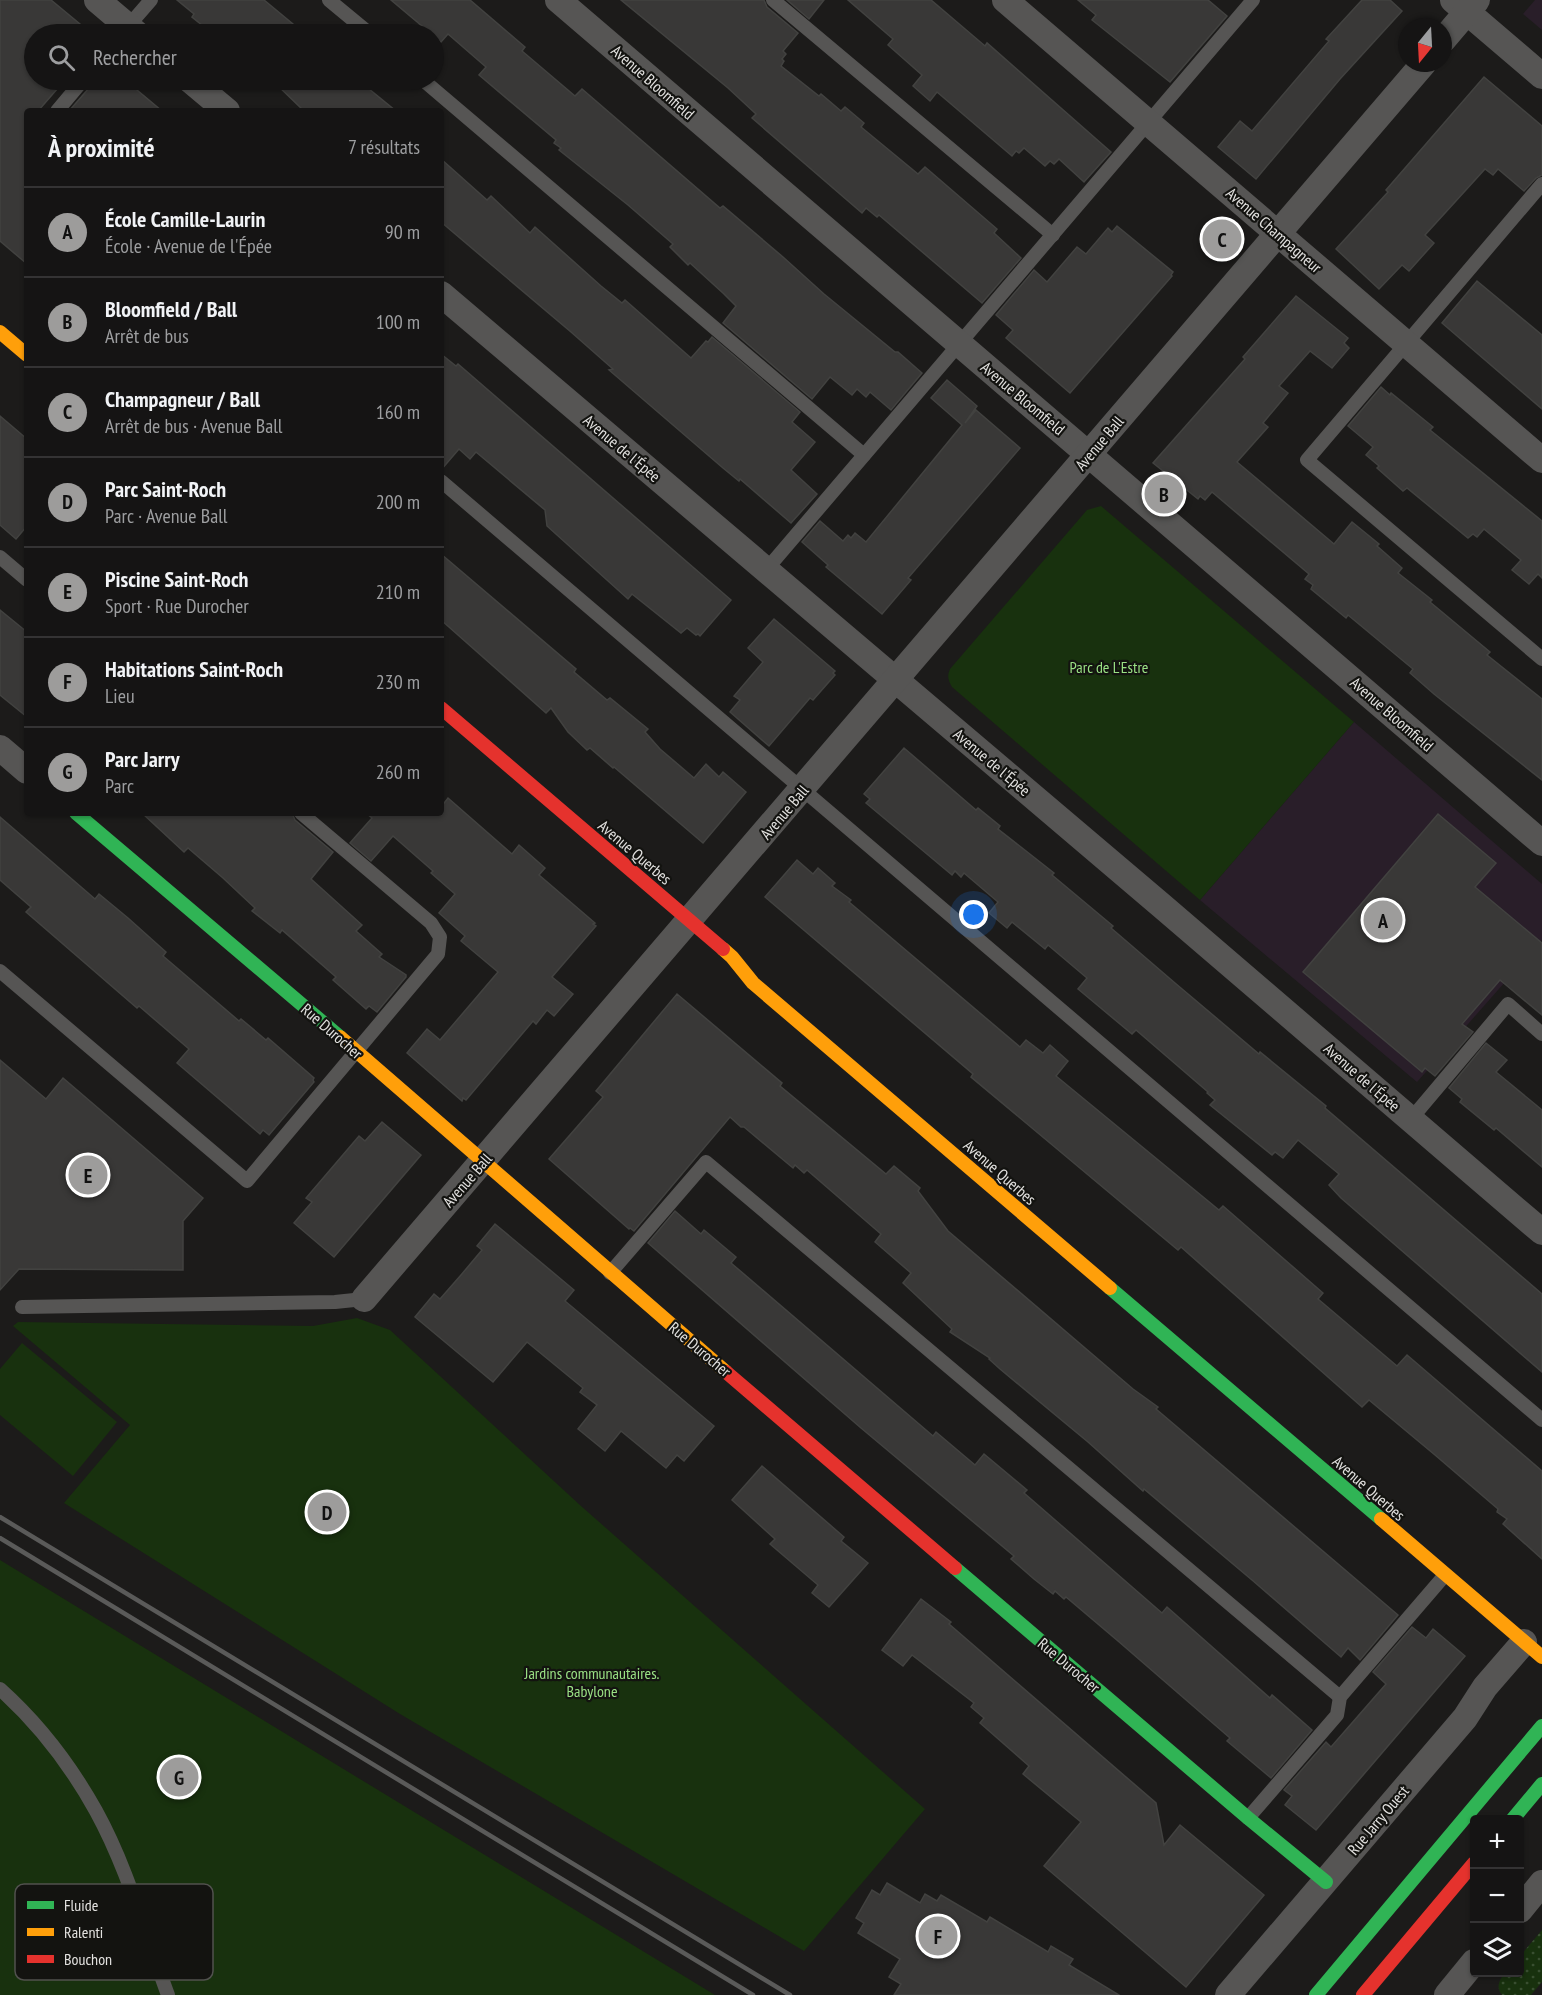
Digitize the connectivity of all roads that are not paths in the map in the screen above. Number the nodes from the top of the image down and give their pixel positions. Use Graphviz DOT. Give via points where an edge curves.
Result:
graph roads {
  1 [pos="98,0"];
  2 [pos="151,0"];
  3 [pos="329,0"];
  4 [pos="558,0"];
  5 [pos="773,0"];
  6 [pos="1005,0"];
  7 [pos="1253,0"];
  8 [pos="1466,4"];
  9 [pos="121,24"];
  10 [pos="134,24"];
  11 [pos="358,24"];
  12 [pos="1452,26"];
  13 [pos="1416,72"];
  14 [pos="1542,76"];
  15 [pos="75,90"];
  16 [pos="202,90"];
  17 [pos="435,90"];
  18 [pos="60,108"];
  19 [pos="223,108"];
  20 [pos="1149,122"];
  21 [pos="1542,184"];
  22 [pos="1278,234"];
  23 [pos="1053,235"];
  24 [pos="444,297"];
  25 [pos="0,332"];
  26 [pos="959,344"];
  27 [pos="1406,344"];
  28 [pos="24,352"];
  29 [pos="1089,454"];
  30 [pos="864,455"];
  31 [pos="1542,460"];
  32 [pos="444,484"];
  33 [pos="0,557"];
  34 [pos="766,570"];
  35 [pos="24,577"];
  36 [pos="1542,659"];
  37 [pos="897,681"];
  38 [pos="444,711"];
  39 [pos="0,748"];
  40 [pos="24,768"];
  41 [pos="802,790"];
  42 [pos="80,816"];
  43 [pos="305,816"];
  44 [pos="1542,843"];
  45 [pos="691,921"];
  46 [pos="0,971"];
  47 [pos="1542,1034"];
  48 [pos="357,1052"];
  49 [pos="1411,1119"];
  50 [pos="482,1163"];
  51 [pos="1542,1232"];
  52 [pos="610,1273"];
  53 [pos="363,1299"];
  54 [pos="22,1307"];
  55 [pos="1542,1420"];
  56 [pos="1444,1575"];
  57 [pos="1533,1650"];
  58 [pos="0,1689"];
  59 [pos="1340,1697"];
  60 [pos="1542,1726"];
  61 [pos="1542,1784"];
  62 [pos="1516,1815"];
  63 [pos="1248,1818"];
  64 [pos="1470,1868"];
  65 [pos="1326,1882"];
  66 [pos="128,1884"];
  67 [pos="1542,1884"];
  68 [pos="1524,1905"];
  69 [pos="1470,1968"];
  70 [pos="163,1980"];
  71 [pos="1451,1994"];
  72 [pos="168,1995"];
  73 [pos="1228,1995"];
  74 [pos="1316,1995"];
  75 [pos="1364,1995"];
  1 -- 9 [label="street"];
  2 -- 10 [label="lane"];
  3 -- 11 [label="lane"];
  4 -- 26 [label="street, Avenue Bloomfield"];
  5 -- 23 [label="lane"];
  6 -- 20 [label="street, Avenue Champagneur"];
  7 -- 20 [label="lane"];
  8 -- 12 [label="street"];
  8 -- 14 [label="street"];
  13 -- 22 [label="street, Avenue Ball"];
  15 -- 18 [label="lane"];
  16 -- 19 [label="street"];
  17 -- 30 [label="lane"];
  20 -- 22 [label="street, Avenue Champagneur"];
  20 -- 23 [label="lane"];
  21 -- 27 [label="lane"];
  22 -- 27 [label="street, Avenue Champagneur"];
  22 -- 29 [label="street, Avenue Ball"];
  23 -- 26 [label="lane"];
  24 -- 34 [label="street, Avenue de l'Épée"];
  25 -- 28 [label="street"];
  26 -- 29 [label="street, Avenue Bloomfield"];
  26 -- 30 [label="lane"];
  27 -- 31 [label="street, Avenue Champagneur"];
  27 -- 36 [label="lane" via="1307,460"];
  29 -- 37 [label="street, Avenue Ball"];
  29 -- 44 [label="street, Avenue Bloomfield"];
  30 -- 34 [label="lane"];
  32 -- 41 [label="lane"];
  33 -- 35 [label="lane"];
  34 -- 37 [label="street, Avenue de l'Épée"];
  37 -- 41 [label="street, Avenue Ball"];
  37 -- 49 [label="street, Avenue de l'Épée"];
  38 -- 45 [label="street, Avenue Querbes"];
  39 -- 40 [label="street"];
  41 -- 45 [label="street, Avenue Ball"];
  41 -- 55 [label="lane"];
  42 -- 48 [label="street, Rue Durocher"];
  43 -- 48 [label="lane" via="431,923 440,937 438,954"];
  45 -- 50 [label="street, Avenue Ball"];
  45 -- 56 [label="street, Avenue Querbes" via="732,957 753,983"];
  46 -- 48 [label="lane" via="247,1181"];
  47 -- 49 [label="lane" via="1508,1004"];
  48 -- 50 [label="street, Rue Durocher"];
  49 -- 51 [label="street, Avenue de l'Épée"];
  50 -- 52 [label="street, Rue Durocher"];
  50 -- 53 [label="street, Avenue Ball"];
  52 -- 59 [label="lane" via="706,1162"];
  52 -- 63 [label="street, Rue Durocher"];
  53 -- 54 [label="lane, Avenue Ball"];
  56 -- 57 [label="street, Avenue Querbes"];
  56 -- 59 [label="lane"];
  57 -- 65 [label="street, Rue Jarry Ouest" via="1485,1687 1466,1718"];
  58 -- 66 [label="lane" via="55,1747 97,1813"];
  59 -- 63 [label="lane" via="1337,1715"];
  60 -- 74 [label="street"];
  61 -- 62 [label="street"];
  63 -- 65 [label="street, Rue Durocher"];
  64 -- 75 [label="street"];
  65 -- 73 [label="street, Rue Jarry Ouest"];
  67 -- 68 [label="street"];
  69 -- 71 [label="street"];
  70 -- 72 [label="lane"];
}
